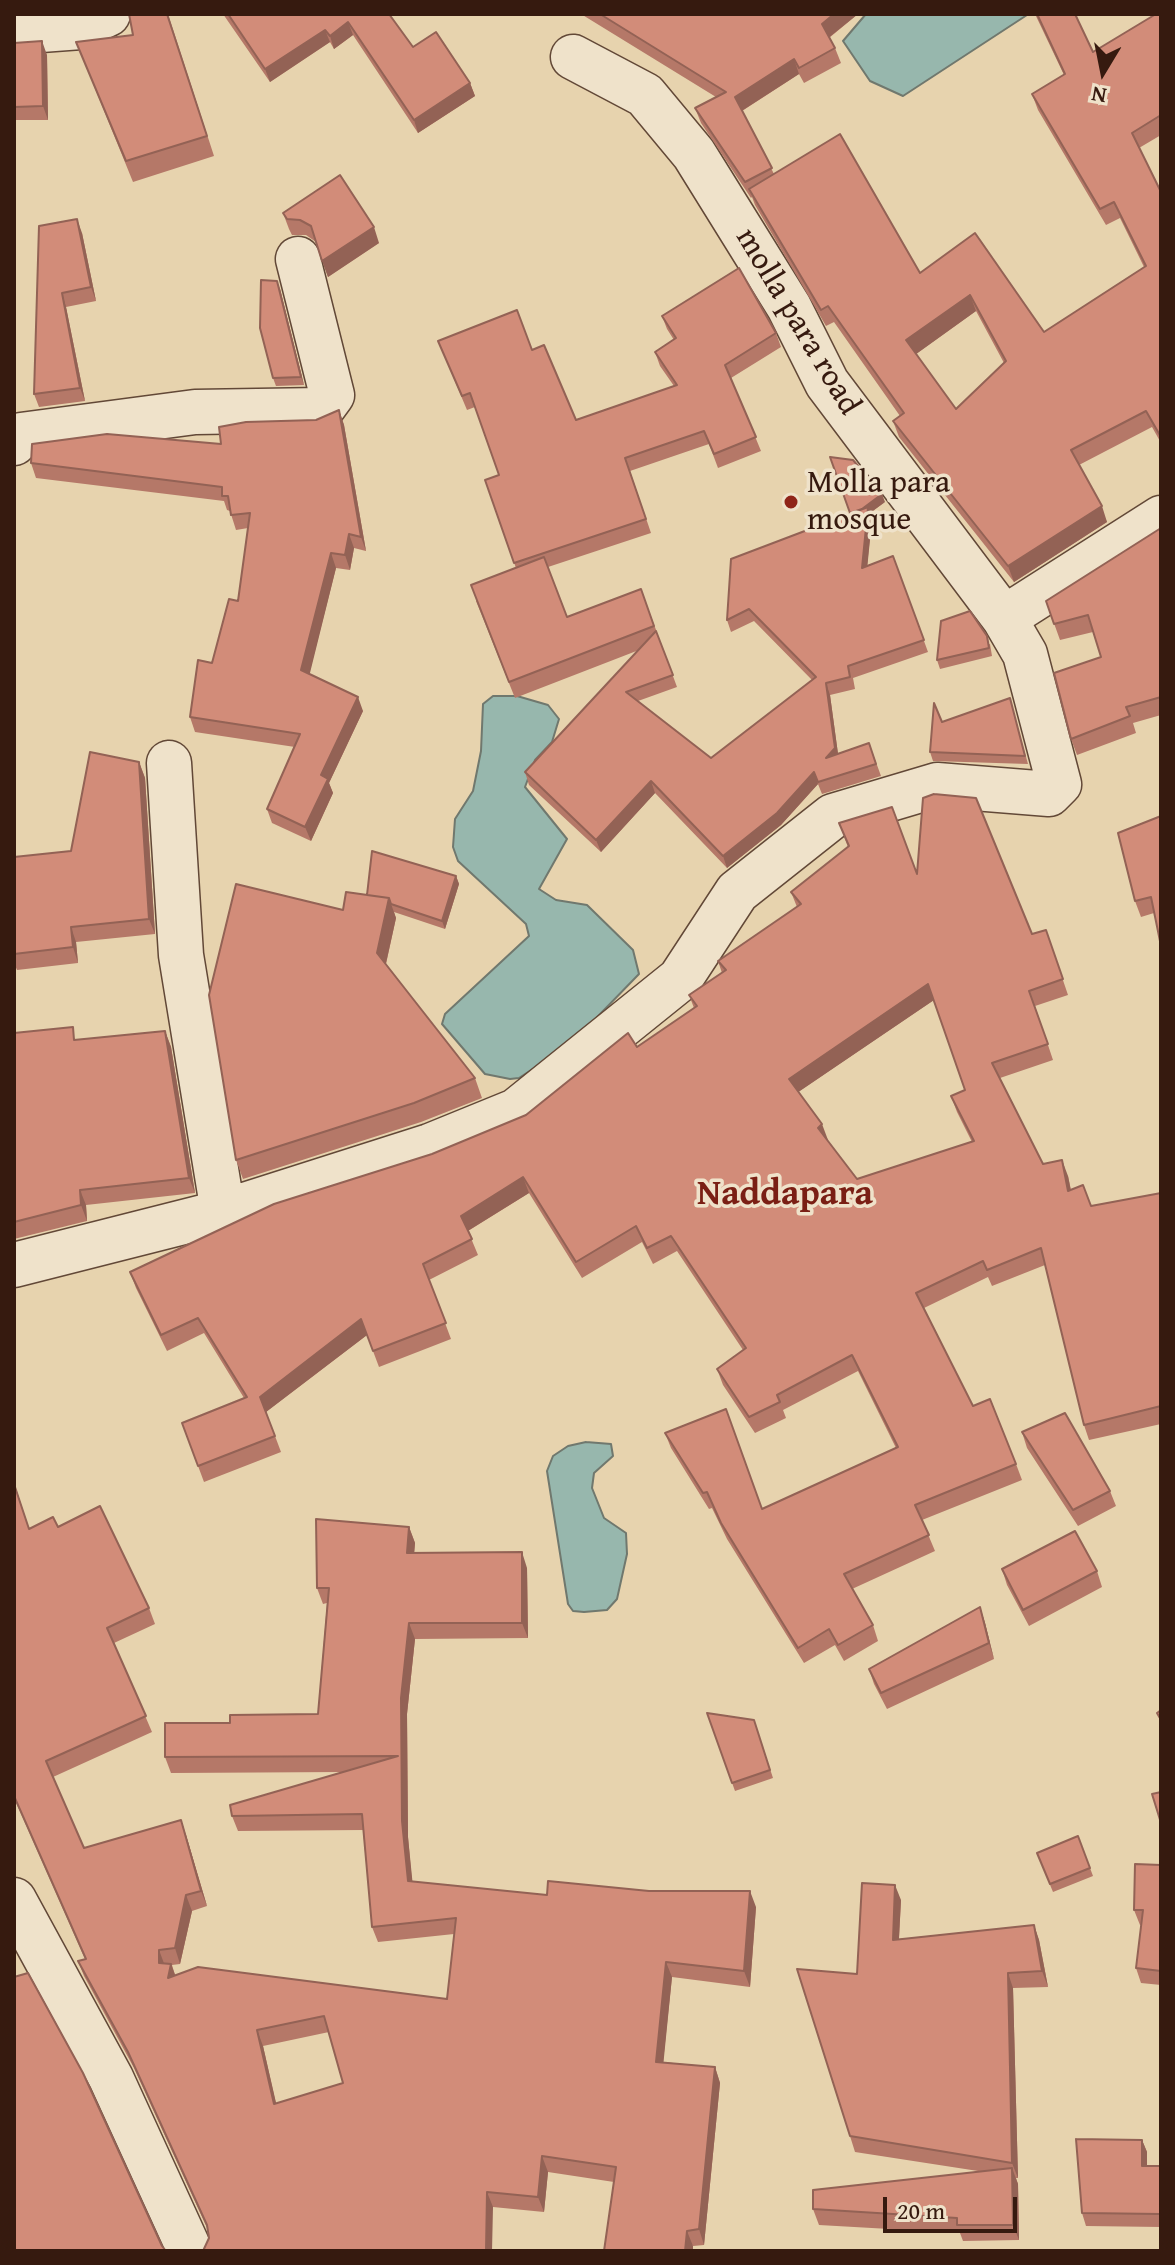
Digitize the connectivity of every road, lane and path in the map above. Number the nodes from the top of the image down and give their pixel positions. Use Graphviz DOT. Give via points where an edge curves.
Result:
graph roads {
  1 [pos="108,14"];
  2 [pos="14,32"];
  3 [pos="573,57"];
  4 [pos="298,259"];
  5 [pos="14,443"];
  6 [pos="1161,518"];
  7 [pos="1004,618"];
  8 [pos="169,763"];
  9 [pos="223,1212"];
  10 [pos="14,1265"];
  11 [pos="14,1900"];
  12 [pos="190,2251"];
  1 -- 2 [label="street" via="81,27"];
  3 -- 7 [label="street, molla para road" via="645,95 694,154 789,307 827,383"];
  4 -- 5 [label="street" via="332,395 321,410 195,412 21,435"];
  6 -- 7 [label="street"];
  7 -- 9 [label="street, molla para road" via="1025,654 1059,784 1049,794 937,785 833,816 737,892 680,979 516,1111 430,1146"];
  8 -- 9 [label="street" via="181,955"];
  9 -- 10 [label="street"];
  11 -- 12 [label="street" via="111,2078"];
}
